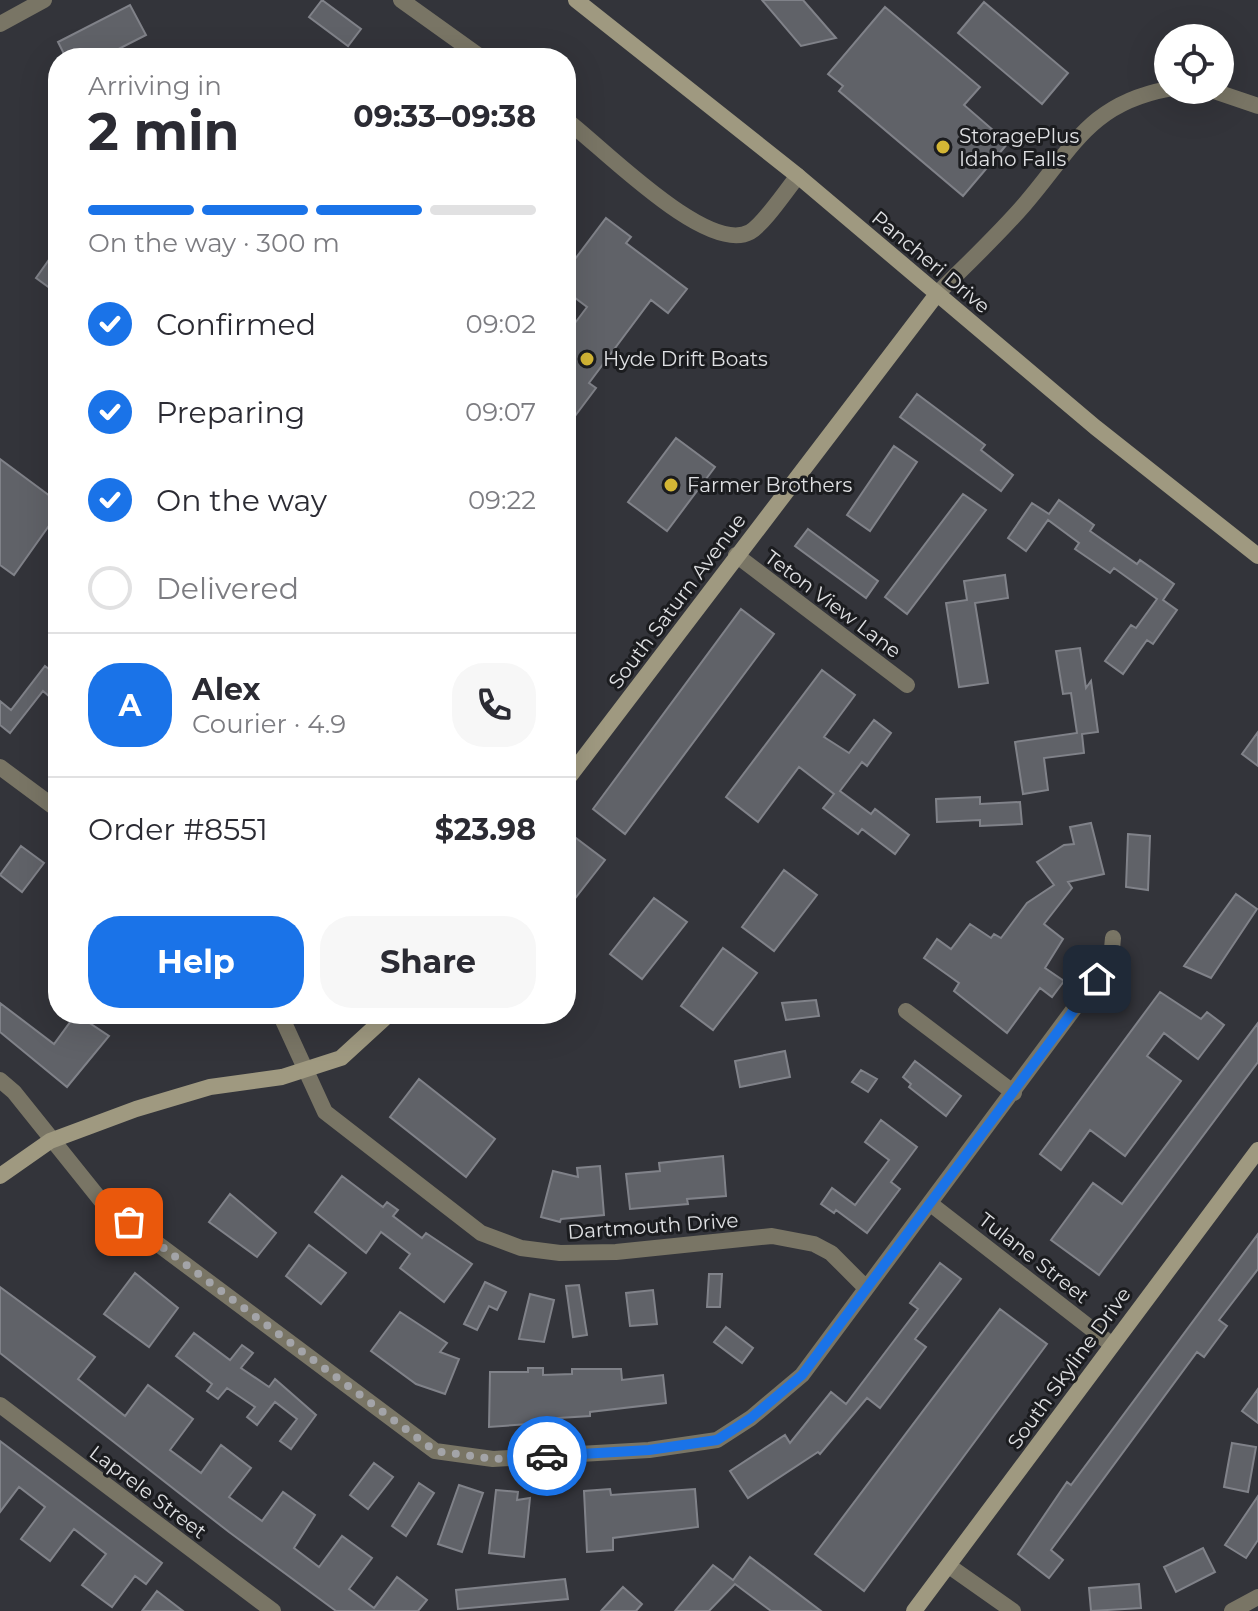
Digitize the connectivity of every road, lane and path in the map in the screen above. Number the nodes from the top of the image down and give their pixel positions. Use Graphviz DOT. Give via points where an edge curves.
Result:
graph roads {
  1 [pos="44,0"];
  2 [pos="401,0"];
  3 [pos="576,0"];
  4 [pos="0,24"];
  5 [pos="468,48"];
  6 [pos="1154,92"];
  7 [pos="1234,98"];
  8 [pos="1258,106"];
  9 [pos="576,128"];
  10 [pos="798,176"];
  11 [pos="937,294"];
  12 [pos="736,555"];
  13 [pos="1258,556"];
  14 [pos="907,685"];
  15 [pos="0,767"];
  16 [pos="576,768"];
  17 [pos="48,803"];
  18 [pos="1113,938"];
  19 [pos="906,1011"];
  20 [pos="284,1024"];
  21 [pos="378,1024"];
  22 [pos="304,1070"];
  23 [pos="0,1080"];
  24 [pos="1014,1093"];
  25 [pos="50,1141"];
  26 [pos="1258,1150"];
  27 [pos="0,1176"];
  28 [pos="932,1205"];
  29 [pos="866,1288"];
  30 [pos="1111,1344"];
  31 [pos="0,1405"];
  32 [pos="949,1566"];
  33 [pos="1258,1597"];
  34 [pos="273,1611"];
  35 [pos="914,1611"];
  36 [pos="1013,1611"];
  37 [pos="1232,1611"];
  1 -- 4 [label="street"];
  2 -- 5 [label="street"];
  3 -- 10 [label="main road, Pancheri Drive"];
  6 -- 11 [label="street" via="1108,109 1083,130 1017,213"];
  7 -- 8 [label="street"];
  9 -- 10 [label="street" via="683,216 711,231 750,232"];
  10 -- 11 [label="main road, Pancheri Drive"];
  11 -- 12 [label="main road, South Saturn Avenue"];
  11 -- 13 [label="main road, Pancheri Drive"];
  12 -- 14 [label="street, Teton View Lane"];
  12 -- 16 [label="main road, South Saturn Avenue"];
  15 -- 17 [label="street"];
  18 -- 24 [label="street" via="1111,959"];
  19 -- 24 [label="street"];
  20 -- 22 [label="street"];
  21 -- 22 [label="main road" via="341,1058"];
  22 -- 25 [label="main road" via="210,1087"];
  22 -- 29 [label="street, Dartmouth Drive" via="325,1112 481,1233 521,1248 560,1253 772,1236 831,1253"];
  23 -- 25 [label="street"];
  24 -- 28 [label="street"];
  25 -- 27 [label="main road"];
  25 -- 29 [label="street" via="103,1203 435,1451 493,1459 649,1450 717,1440 802,1375"];
  26 -- 30 [label="main road, South Skyline Drive"];
  28 -- 29 [label="street"];
  28 -- 30 [label="street, Tulane Street"];
  30 -- 32 [label="main road, South Skyline Drive"];
  31 -- 34 [label="street, Laprele Street"];
  32 -- 35 [label="main road, South Skyline Drive"];
  32 -- 36 [label="street"];
  33 -- 37 [label="street"];
}
